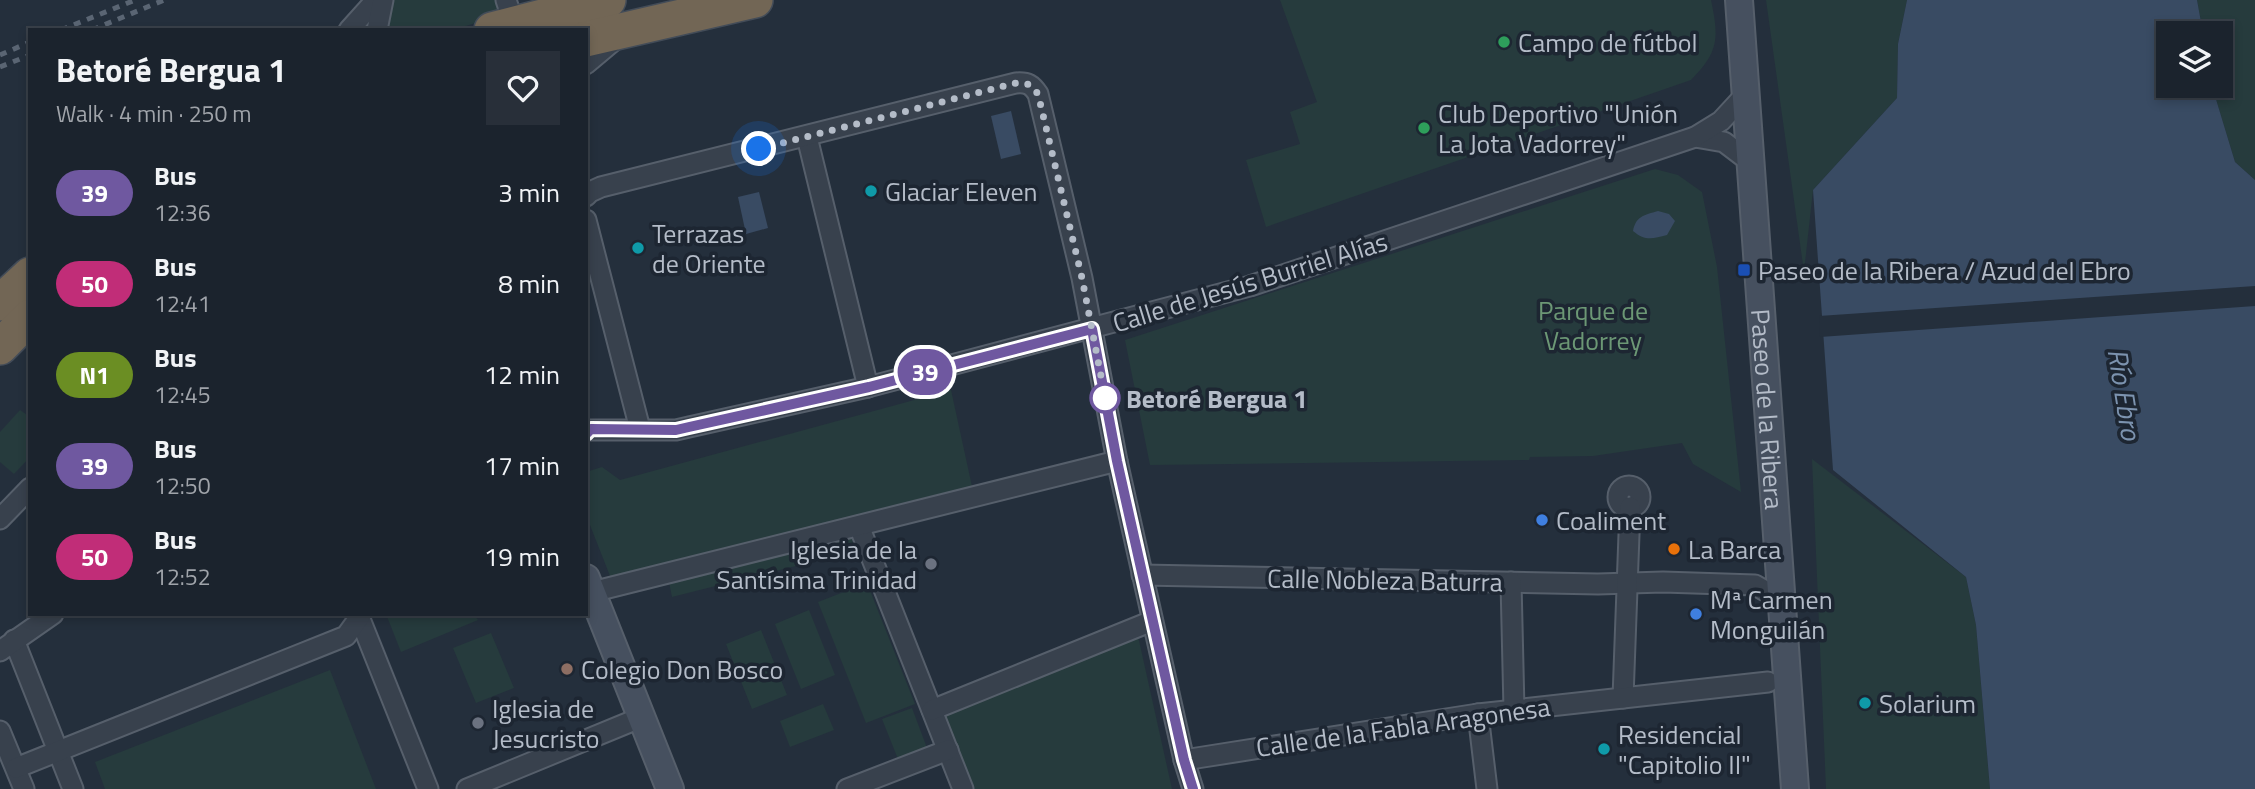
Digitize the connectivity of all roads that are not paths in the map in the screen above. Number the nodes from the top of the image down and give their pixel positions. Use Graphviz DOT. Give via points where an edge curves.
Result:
graph roads {
  1 [pos="376,0"];
  2 [pos="383,0"];
  3 [pos="608,0"];
  4 [pos="755,0"];
  5 [pos="1730,0"];
  6 [pos="1739,0"];
  7 [pos="507,21"];
  8 [pos="351,28"];
  9 [pos="377,28"];
  10 [pos="629,29"];
  11 [pos="1741,29"];
  12 [pos="588,39"];
  13 [pos="588,62"];
  14 [pos="1746,94"];
  15 [pos="807,137"];
  16 [pos="1695,137"];
  17 [pos="1749,161"];
  18 [pos="588,194"];
  19 [pos="588,228"];
  20 [pos="28,277"];
  21 [pos="0,303"];
  22 [pos="28,319"];
  23 [pos="1092,329"];
  24 [pos="0,347"];
  25 [pos="869,387"];
  26 [pos="640,429"];
  27 [pos="588,430"];
  28 [pos="1117,461"];
  29 [pos="28,490"];
  30 [pos="1630,507"];
  31 [pos="0,519"];
  32 [pos="859,526"];
  33 [pos="1779,568"];
  34 [pos="1142,575"];
  35 [pos="1511,582"];
  36 [pos="1628,583"];
  37 [pos="589,585"];
  38 [pos="1755,585"];
  39 [pos="1781,600"];
  40 [pos="49,616"];
  41 [pos="358,616"];
  42 [pos="1152,621"];
  43 [pos="7,646"];
  44 [pos="1768,681"];
  45 [pos="1623,698"];
  46 [pos="932,710"];
  47 [pos="1514,710"];
  48 [pos="1478,713"];
  49 [pos="642,716"];
  50 [pos="0,731"];
  51 [pos="948,750"];
  52 [pos="58,753"];
  53 [pos="1184,760"];
  54 [pos="16,768"];
  55 [pos="24,789"];
  56 [pos="73,789"];
  57 [pos="428,789"];
  58 [pos="467,789"];
  59 [pos="670,789"];
  60 [pos="847,789"];
  61 [pos="963,789"];
  62 [pos="1193,789"];
  63 [pos="1487,789"];
  64 [pos="1795,789"];
  1 -- 8 [label="street"];
  2 -- 9 [label="street"];
  3 -- 7 [label="highway"];
  4 -- 10 [label="highway"];
  5 -- 11 [label="main road"];
  6 -- 11 [label="main road, Paseo de la Ribera"];
  10 -- 12 [label="highway"];
  10 -- 13 [label="street"];
  11 -- 14 [label="main road, Paseo de la Ribera"];
  14 -- 16 [label="street, Calle de Jesús Burriel Alías" via="1721,121"];
  14 -- 17 [label="main road, Paseo de la Ribera"];
  15 -- 18 [label="street"];
  15 -- 23 [label="street" via="1026,82 1032,86 1038,94"];
  15 -- 25 [label="street"];
  16 -- 17 [label="street" via="1724,142"];
  16 -- 23 [label="street, Calle de Jesús Burriel Alías" via="1250,286"];
  17 -- 33 [label="main road, Paseo de la Ribera"];
  19 -- 26 [label="street"];
  20 -- 21 [label="highway"];
  22 -- 24 [label="highway"];
  23 -- 25 [label="street, Calle de Jesús Burriel Alías"];
  23 -- 28 [label="street"];
  25 -- 26 [label="street, Calle de Jesús Burriel Alías" via="676,430"];
  26 -- 27 [label="street, Calle de Jesús Burriel Alías"];
  28 -- 32 [label="street"];
  28 -- 34 [label="street"];
  29 -- 31 [label="street"];
  30 -- 36 [label="street"];
  32 -- 37 [label="street"];
  32 -- 46 [label="street"];
  33 -- 38 [label="street"];
  33 -- 39 [label="main road, Paseo de la Ribera"];
  34 -- 35 [label="street, Calle Nobleza Baturra"];
  34 -- 42 [label="street"];
  35 -- 36 [label="street, Calle Nobleza Baturra"];
  35 -- 47 [label="street"];
  36 -- 38 [label="street, Calle Nobleza Baturra"];
  36 -- 45 [label="street"];
  37 -- 49 [label="main road"];
  38 -- 39 [label="street, Calle Nobleza Baturra"];
  39 -- 64 [label="main road, Paseo de la Ribera"];
  40 -- 43 [label="street"];
  41 -- 52 [label="street" via="346,636"];
  41 -- 57 [label="street"];
  42 -- 46 [label="street"];
  42 -- 53 [label="street"];
  43 -- 52 [label="street"];
  44 -- 45 [label="street, Calle de la Fabla Aragonesa"];
  45 -- 47 [label="street, Calle de la Fabla Aragonesa"];
  46 -- 51 [label="street"];
  47 -- 48 [label="street, Calle de la Fabla Aragonesa"];
  48 -- 53 [label="street, Calle de la Fabla Aragonesa"];
  48 -- 63 [label="street"];
  49 -- 58 [label="street"];
  49 -- 59 [label="main road"];
  50 -- 54 [label="street"];
  51 -- 60 [label="street"];
  51 -- 61 [label="street"];
  52 -- 54 [label="street"];
  52 -- 56 [label="street"];
  53 -- 62 [label="street"];
  54 -- 55 [label="street"];
}
